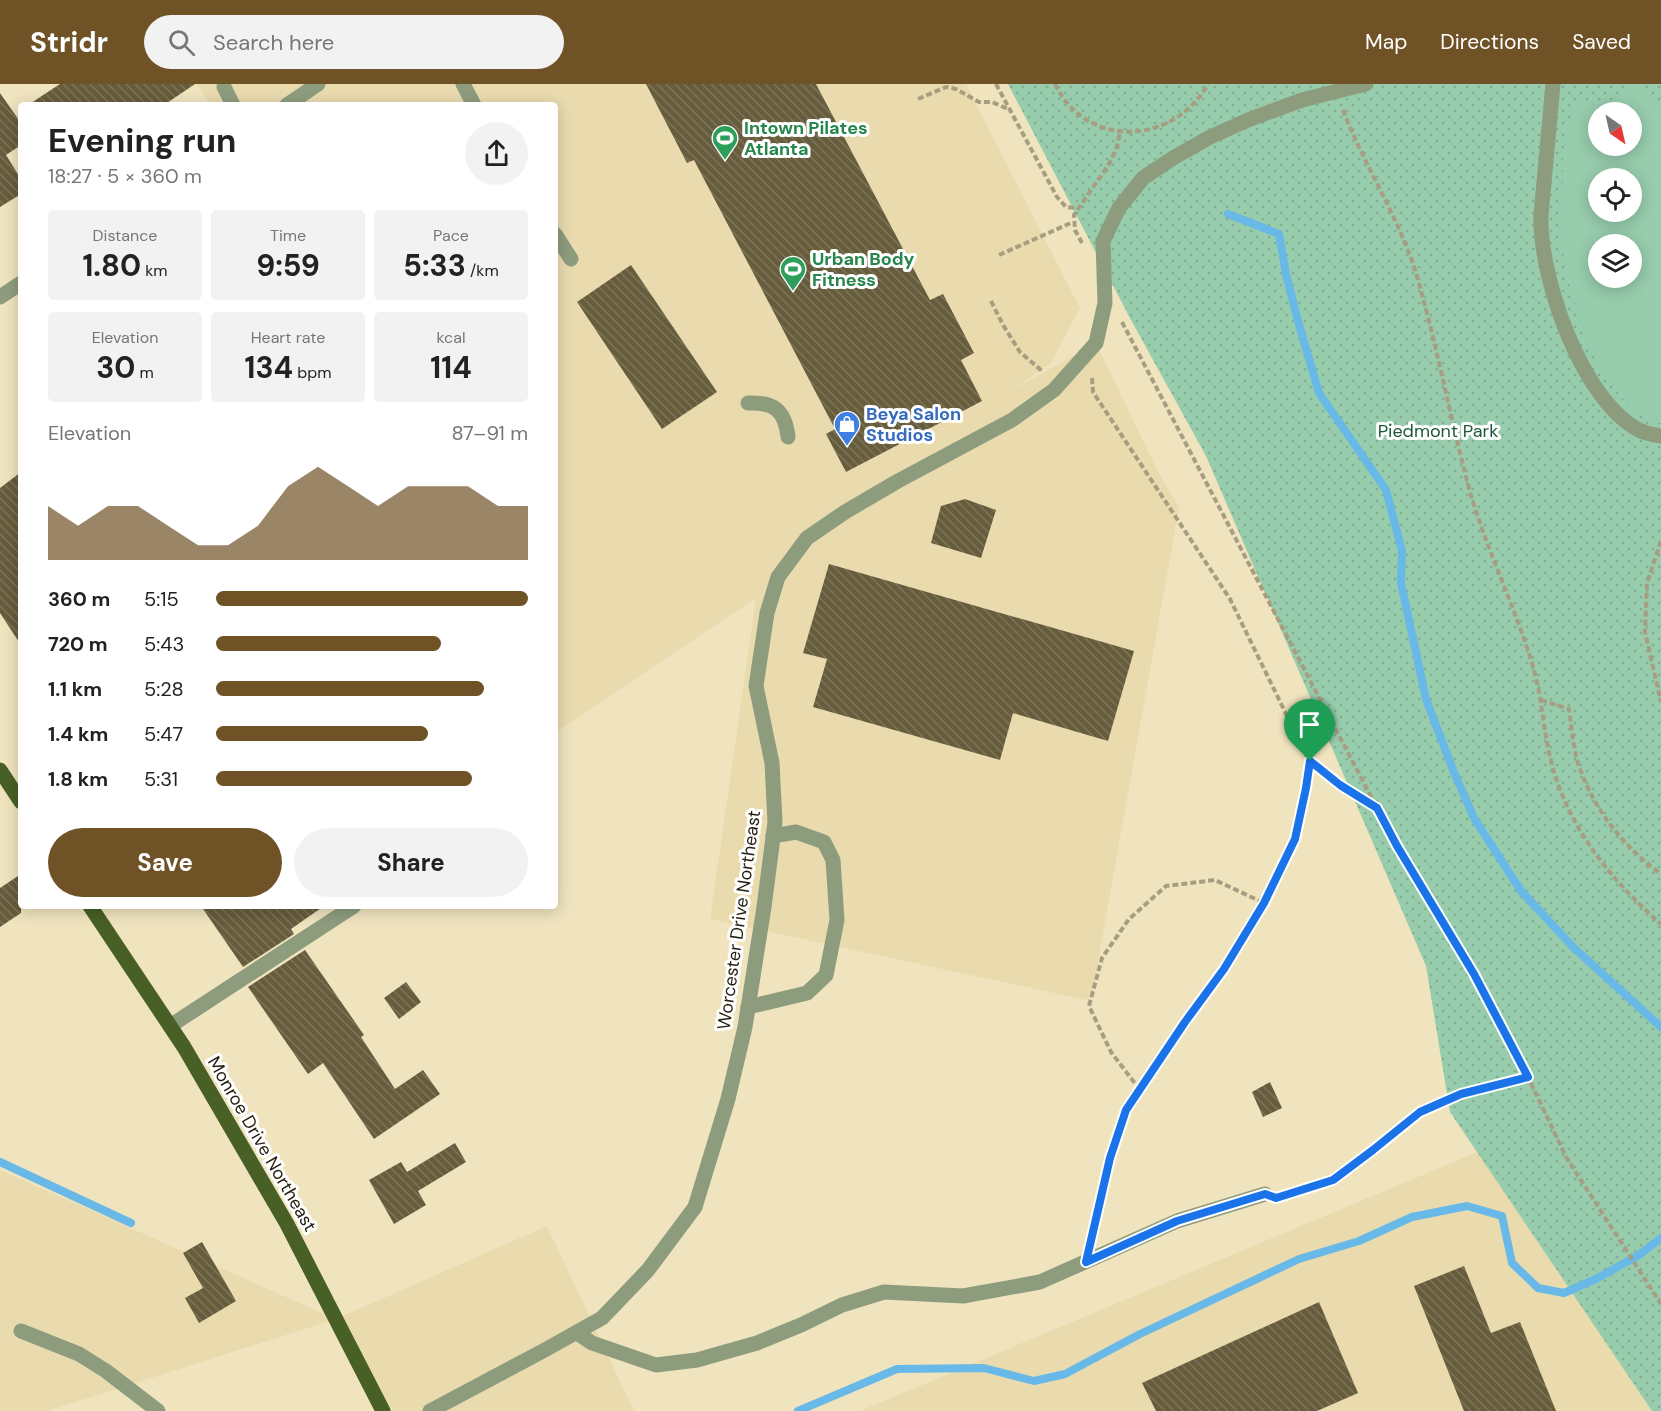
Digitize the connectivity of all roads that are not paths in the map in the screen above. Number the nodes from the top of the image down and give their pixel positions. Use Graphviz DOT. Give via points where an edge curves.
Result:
graph roads {
  1 [pos="318,84"];
  2 [pos="463,84"];
  3 [pos="1366,84"];
  4 [pos="1553,84"];
  5 [pos="224,87"];
  6 [pos="232,102"];
  7 [pos="291,102"];
  8 [pos="472,102"];
  9 [pos="558,238"];
  10 [pos="572,259"];
  11 [pos="18,285"];
  12 [pos="0,297"];
  13 [pos="748,403"];
  14 [pos="1661,436"];
  15 [pos="788,437"];
  16 [pos="0,770"];
  17 [pos="18,797"];
  18 [pos="773,836"];
  19 [pos="92,909"];
  20 [pos="349,909"];
  21 [pos="748,1007"];
  22 [pos="170,1026"];
  23 [pos="1265,1194"];
  24 [pos="21,1331"];
  25 [pos="577,1333"];
  26 [pos="158,1411"];
  27 [pos="383,1411"];
  28 [pos="430,1411"];
  1 -- 7 [label="street"];
  2 -- 8 [label="street"];
  3 -- 18 [label="street, Worcester Drive Northeast, bridge" via="1302,100 1248,120 1210,137 1143,177 1119,208 1103,241 1105,303 1096,343 1070,373 1054,390 1012,420 898,481 807,538 778,577 756,686 772,763"];
  4 -- 14 [label="street" via="1540,236 1549,281 1583,368 1604,399 1639,430"];
  5 -- 6 [label="street"];
  9 -- 10 [label="street"];
  11 -- 12 [label="street"];
  13 -- 15 [label="street" via="763,402 777,409 786,422"];
  16 -- 17 [label="main road"];
  18 -- 21 [label="street, Worcester Drive Northeast"];
  18 -- 21 [label="street" via="796,832 824,842 833,860 837,920 826,975 807,993"];
  19 -- 22 [label="main road, Monroe Drive Northeast"];
  20 -- 22 [label="street"];
  21 -- 25 [label="street, Worcester Drive Northeast" via="728,1099 695,1207 648,1270 602,1318"];
  22 -- 27 [label="main road, Monroe Drive Northeast" via="287,1224"];
  23 -- 25 [label="street" via="1177,1221 1040,1282 963,1296 884,1292 842,1305 757,1343 697,1360 656,1365 592,1343"];
  24 -- 26 [label="street" via="79,1354"];
  25 -- 28 [label="street, Worcester Drive Northeast"];
}
